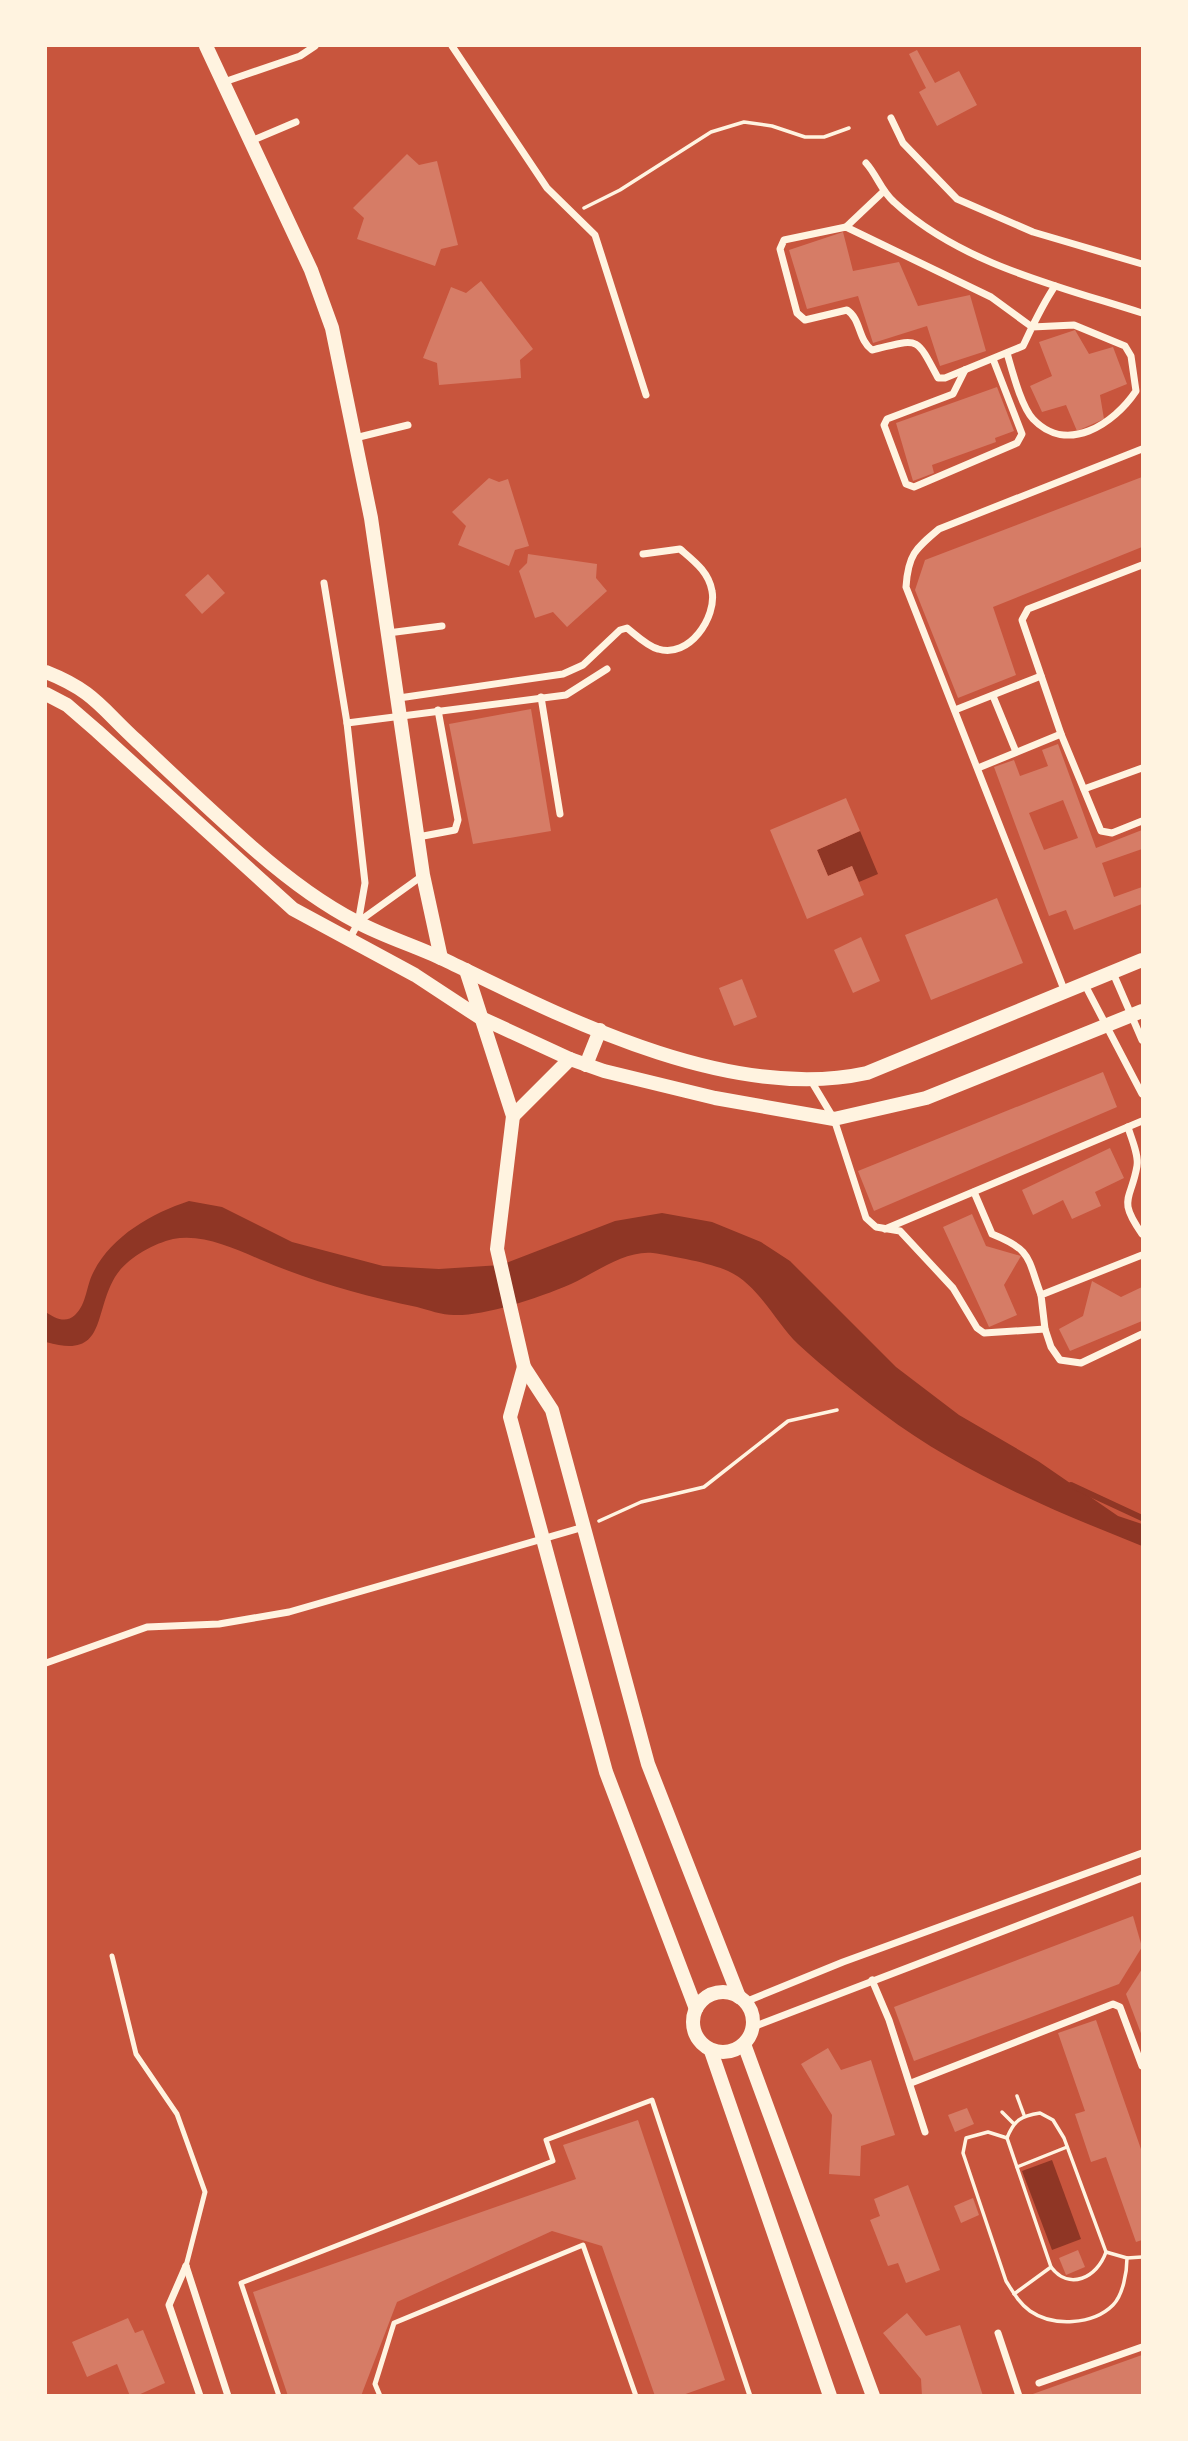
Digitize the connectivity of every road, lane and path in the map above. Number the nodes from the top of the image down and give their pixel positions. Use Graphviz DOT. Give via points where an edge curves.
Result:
graph roads {
  1 [pos="206,46"];
  2 [pos="315,46"];
  3 [pos="452,46"];
  4 [pos="224,82"];
  5 [pos="891,118"];
  6 [pos="296,122"];
  7 [pos="849,128"];
  8 [pos="251,142"];
  9 [pos="866,163"];
  10 [pos="884,191"];
  11 [pos="575,214"];
  12 [pos="846,227"];
  13 [pos="1143,264"];
  14 [pos="1055,286"];
  15 [pos="1143,313"];
  16 [pos="1032,327"];
  17 [pos="1007,353"];
  18 [pos="993,359"];
  19 [pos="965,370"];
  20 [pos="646,395"];
  21 [pos="408,425"];
  22 [pos="355,438"];
  23 [pos="1143,449"];
  24 [pos="643,554"];
  25 [pos="1143,565"];
  26 [pos="324,583"];
  27 [pos="442,626"];
  28 [pos="388,633"];
  29 [pos="607,669"];
  30 [pos="46,672"];
  31 [pos="1041,676"];
  32 [pos="46,694"];
  33 [pos="88,694"];
  34 [pos="992,695"];
  35 [pos="541,697"];
  36 [pos="399,698"];
  37 [pos="438,710"];
  38 [pos="955,710"];
  39 [pos="76,713"];
  40 [pos="401,715"];
  41 [pos="347,723"];
  42 [pos="1062,734"];
  43 [pos="136,740"];
  44 [pos="1016,752"];
  45 [pos="123,755"];
  46 [pos="978,768"];
  47 [pos="1143,768"];
  48 [pos="1084,789"];
  49 [pos="560,814"];
  50 [pos="1143,821"];
  51 [pos="418,837"];
  52 [pos="278,868"];
  53 [pos="423,875"];
  54 [pos="266,885"];
  55 [pos="358,923"];
  56 [pos="349,941"];
  57 [pos="441,958"];
  58 [pos="1143,960"];
  59 [pos="466,970"];
  60 [pos="1113,973"];
  61 [pos="1085,985"];
  62 [pos="1065,992"];
  63 [pos="1137,1013"];
  64 [pos="479,1017"];
  65 [pos="1107,1024"];
  66 [pos="600,1030"];
  67 [pos="1143,1040"];
  68 [pos="570,1059"];
  69 [pos="586,1065"];
  70 [pos="810,1079"];
  71 [pos="1143,1094"];
  72 [pos="513,1116"];
  73 [pos="834,1119"];
  74 [pos="1143,1121"];
  75 [pos="1128,1127"];
  76 [pos="974,1192"];
  77 [pos="885,1229"];
  78 [pos="1143,1234"];
  79 [pos="1143,1255"];
  80 [pos="1041,1295"];
  81 [pos="1045,1329"];
  82 [pos="1143,1334"];
  83 [pos="524,1367"];
  84 [pos="837,1410"];
  85 [pos="585,1527"];
  86 [pos="545,1539"];
  87 [pos="46,1663"];
  88 [pos="1143,1853"];
  89 [pos="1143,1878"];
  90 [pos="112,1956"];
  91 [pos="872,1980"];
  92 [pos="742,1999"];
  93 [pos="696,2008"];
  94 [pos="753,2026"];
  95 [pos="744,2044"];
  96 [pos="711,2051"];
  97 [pos="1143,2066"];
  98 [pos="911,2083"];
  99 [pos="1017,2096"];
  100 [pos="1002,2112"];
  101 [pos="1024,2115"];
  102 [pos="1013,2123"];
  103 [pos="925,2132"];
  104 [pos="1007,2138"];
  105 [pos="1068,2147"];
  106 [pos="1017,2167"];
  107 [pos="1106,2252"];
  108 [pos="1143,2257"];
  109 [pos="1127,2258"];
  110 [pos="186,2266"];
  111 [pos="1051,2267"];
  112 [pos="1014,2294"];
  113 [pos="998,2333"];
  114 [pos="1143,2347"];
  115 [pos="1039,2384"];
  116 [pos="200,2396"];
  117 [pos="228,2396"];
  118 [pos="279,2396"];
  119 [pos="380,2396"];
  120 [pos="636,2396"];
  121 [pos="750,2396"];
  122 [pos="830,2396"];
  123 [pos="873,2396"];
  124 [pos="1019,2396"];
  1 -- 4 [label="main road"];
  2 -- 4 [label="street" via="300,56"];
  3 -- 11 [label="street" via="547,188"];
  4 -- 8 [label="main road"];
  5 -- 13 [label="street" via="903,143 957,199 1033,232"];
  6 -- 8 [label="street"];
  7 -- 11 [label="path" via="824,137 805,137 744,122 711,132"];
  8 -- 22 [label="main road" via="332,328"];
  9 -- 10 [label="street"];
  10 -- 12 [label="street"];
  10 -- 14 [label="street" via="904,210 961,247"];
  11 -- 20 [label="street" via="595,234"];
  12 -- 16 [label="street" via="991,297"];
  12 -- 19 [label="street" via="784,240 780,249 797,313 805,320 847,310 864,345 872,350 911,341 921,345 938,378"];
  14 -- 15 [label="street"];
  14 -- 16 [label="street"];
  16 -- 17 [label="street" via="1023,346"];
  16 -- 17 [label="street" via="1074,325 1125,346 1131,355 1136,391 1080,437 1063,437 1033,418"];
  17 -- 18 [label="street"];
  18 -- 19 [label="street"];
  18 -- 19 [label="street" via="1022,434 1017,443 914,487 906,484 884,425 887,419 954,394"];
  21 -- 22 [label="street"];
  22 -- 28 [label="main road"];
  23 -- 38 [label="street" via="939,528 913,554 906,587"];
  24 -- 36 [label="street" via="680,549 704,570 713,605 695,637 665,650 620,629 583,665 564,674"];
  25 -- 31 [label="street" via="1028,609 1022,620"];
  26 -- 41 [label="street"];
  27 -- 28 [label="street"];
  28 -- 36 [label="main road"];
  29 -- 35 [label="street" via="566,695"];
  30 -- 33 [label="main road" via="77,684"];
  31 -- 34 [label="street"];
  31 -- 42 [label="street"];
  32 -- 39 [label="main road"];
  33 -- 39 [label="main road"];
  33 -- 43 [label="main road"];
  34 -- 38 [label="street"];
  34 -- 44 [label="street"];
  35 -- 37 [label="street"];
  35 -- 49 [label="street"];
  36 -- 40 [label="main road"];
  37 -- 40 [label="street"];
  37 -- 51 [label="street" via="458,820 455,830"];
  38 -- 46 [label="street"];
  39 -- 45 [label="main road"];
  40 -- 41 [label="street"];
  40 -- 51 [label="main road"];
  41 -- 55 [label="street" via="365,883"];
  42 -- 44 [label="street"];
  42 -- 48 [label="street"];
  43 -- 45 [label="main road"];
  43 -- 52 [label="main road"];
  44 -- 46 [label="street"];
  45 -- 54 [label="main road"];
  46 -- 62 [label="street"];
  47 -- 48 [label="street"];
  48 -- 50 [label="street" via="1101,831 1112,833"];
  51 -- 53 [label="main road"];
  52 -- 54 [label="main road"];
  52 -- 55 [label="main road"];
  53 -- 55 [label="street"];
  53 -- 57 [label="main road"];
  54 -- 56 [label="main road" via="293,909"];
  55 -- 56 [label="street"];
  55 -- 57 [label="main road"];
  56 -- 64 [label="main road" via="415,975"];
  57 -- 59 [label="main road"];
  58 -- 60 [label="main road"];
  59 -- 64 [label="main road"];
  59 -- 66 [label="main road"];
  60 -- 61 [label="main road"];
  60 -- 63 [label="street"];
  61 -- 62 [label="main road"];
  61 -- 65 [label="street"];
  62 -- 70 [label="main road" via="867,1073"];
  63 -- 65 [label="main road"];
  63 -- 67 [label="street"];
  64 -- 68 [label="main road"];
  64 -- 72 [label="main road"];
  65 -- 71 [label="street"];
  65 -- 73 [label="main road" via="926,1098"];
  66 -- 69 [label="main road"];
  66 -- 70 [label="main road" via="685,1060 762,1076"];
  68 -- 69 [label="main road"];
  68 -- 72 [label="main road"];
  69 -- 73 [label="main road" via="715,1098"];
  70 -- 73 [label="street"];
  72 -- 83 [label="main road" via="497,1249"];
  73 -- 77 [label="street" via="866,1219"];
  74 -- 75 [label="street"];
  75 -- 76 [label="street"];
  75 -- 78 [label="street" via="1138,1164 1126,1198"];
  76 -- 77 [label="street"];
  76 -- 80 [label="street" via="992,1234 1018,1244 1026,1253"];
  77 -- 81 [label="street" via="900,1231 953,1288 984,1333"];
  79 -- 80 [label="street"];
  80 -- 81 [label="street"];
  81 -- 82 [label="street" via="1060,1360 1081,1363"];
  83 -- 85 [label="main road" via="552,1410"];
  83 -- 86 [label="main road" via="510,1417"];
  84 -- 85 [label="path" via="788,1421 704,1487 641,1502"];
  85 -- 86 [label="street"];
  85 -- 92 [label="main road" via="648,1764"];
  86 -- 87 [label="street" via="289,1612 219,1624 147,1627"];
  86 -- 93 [label="main road" via="606,1772"];
  88 -- 92 [label="street"];
  89 -- 91 [label="street"];
  90 -- 110 [label="lane" via="136,2054 177,2114 205,2192"];
  91 -- 94 [label="street"];
  91 -- 98 [label="street"];
  92 -- 93 [label="main road" via="719,1992 701,2000"];
  92 -- 94 [label="main road" via="750,2009"];
  93 -- 96 [label="main road" via="692,2021 695,2035"];
  94 -- 95 [label="main road"];
  95 -- 96 [label="main road" via="729,2052"];
  95 -- 123 [label="main road"];
  96 -- 122 [label="main road"];
  97 -- 98 [label="street" via="1120,2007 1113,2004"];
  98 -- 103 [label="street"];
  99 -- 101 [label="path"];
  100 -- 102 [label="path"];
  101 -- 102 [label="path"];
  101 -- 105 [label="path" via="1040,2113 1053,2120"];
  102 -- 104 [label="path"];
  104 -- 106 [label="path"];
  104 -- 112 [label="path" via="988,2132 973,2134 966,2138 962,2153"];
  105 -- 106 [label="path"];
  105 -- 107 [label="path"];
  106 -- 111 [label="path"];
  107 -- 109 [label="path"];
  107 -- 111 [label="path" via="1099,2268 1085,2278 1073,2281 1058,2276"];
  108 -- 109 [label="path"];
  109 -- 112 [label="path" via="1121,2291 1113,2305 1091,2318 1049,2321"];
  110 -- 116 [label="street" via="170,2305"];
  110 -- 117 [label="street"];
  111 -- 112 [label="path"];
  113 -- 124 [label="street"];
  114 -- 115 [label="street"];
  118 -- 121 [label="lane" via="241,2283 553,2161 546,2140 652,2100"];
  119 -- 120 [label="lane" via="375,2384 394,2323 583,2245"];
}
